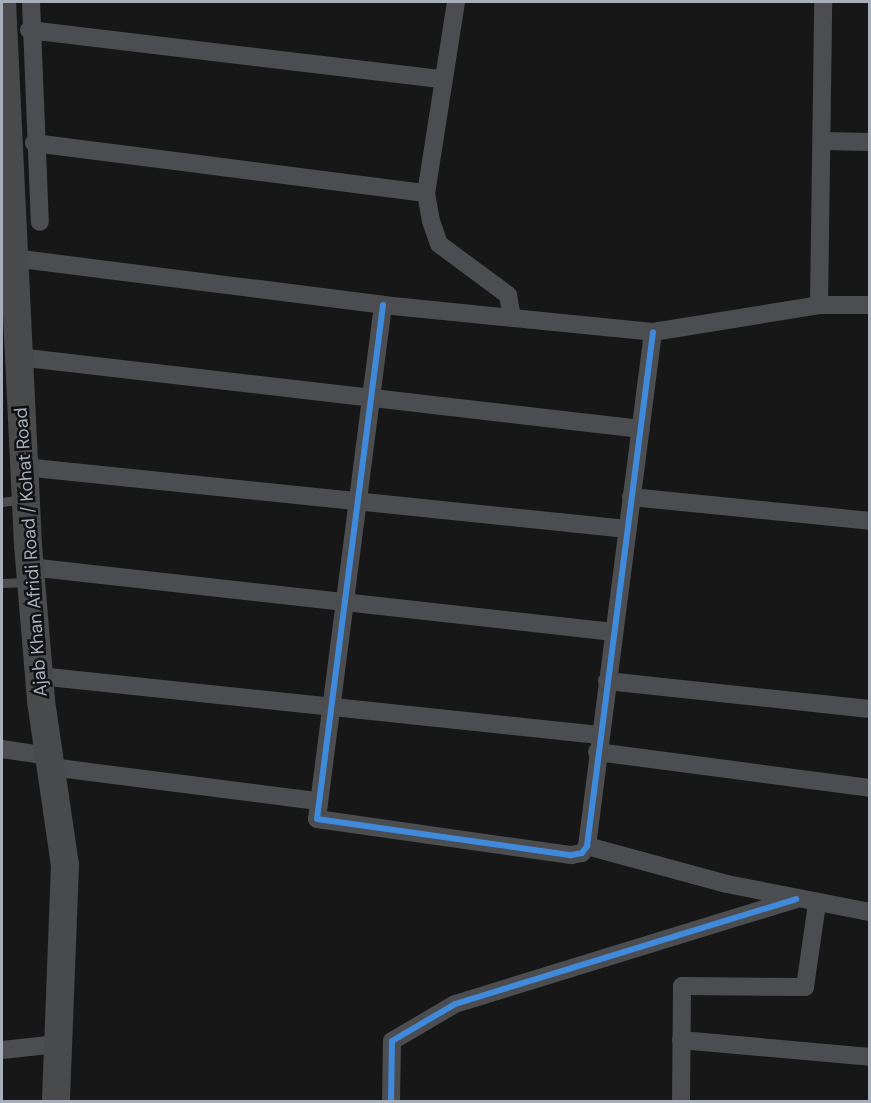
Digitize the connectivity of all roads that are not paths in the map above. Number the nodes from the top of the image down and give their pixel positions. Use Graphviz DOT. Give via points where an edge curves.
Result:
graph roads {
  1 [pos="2,2"];
  2 [pos="31,2"];
  3 [pos="456,2"];
  4 [pos="823,2"];
  5 [pos="29,30"];
  6 [pos="442,78"];
  7 [pos="822,141"];
  8 [pos="34,142"];
  9 [pos="870,142"];
  10 [pos="426,193"];
  11 [pos="18,216"];
  12 [pos="13,258"];
  13 [pos="383,305"];
  14 [pos="819,305"];
  15 [pos="870,305"];
  16 [pos="512,317"];
  17 [pos="654,332"];
  18 [pos="18,357"];
  19 [pos="371,398"];
  20 [pos="640,429"];
  21 [pos="24,467"];
  22 [pos="631,497"];
  23 [pos="14,500"];
  24 [pos="357,501"];
  25 [pos="870,521"];
  26 [pos="627,529"];
  27 [pos="30,575"];
  28 [pos="2,583"];
  29 [pos="344,602"];
  30 [pos="613,632"];
  31 [pos="39,676"];
  32 [pos="607,681"];
  33 [pos="330,707"];
  34 [pos="870,709"];
  35 [pos="598,744"];
  36 [pos="2,749"];
  37 [pos="50,762"];
  38 [pos="870,788"];
  39 [pos="318,801"];
  40 [pos="587,846"];
  41 [pos="796,899"];
  42 [pos="818,904"];
  43 [pos="870,912"];
  44 [pos="681,1040"];
  45 [pos="58,1044"];
  46 [pos="2,1050"];
  47 [pos="870,1057"];
  48 [pos="56,1101"];
  49 [pos="391,1101"];
  50 [pos="681,1101"];
  1 -- 11 [label="main road, Ajab Khan Afridi Road / Kohat Road"];
  2 -- 5 [label="street"];
  3 -- 6 [label="street"];
  4 -- 7 [label="street"];
  5 -- 6 [label="street"];
  5 -- 8 [label="street"];
  6 -- 10 [label="street"];
  7 -- 9 [label="street"];
  7 -- 14 [label="street"];
  8 -- 10 [label="street"];
  8 -- 11 [label="street"];
  10 -- 16 [label="street" via="439,244 498,284 508,295"];
  11 -- 12 [label="main road, Ajab Khan Afridi Road / Kohat Road"];
  12 -- 13 [label="street"];
  12 -- 18 [label="main road, Ajab Khan Afridi Road / Kohat Road"];
  13 -- 16 [label="street"];
  13 -- 19 [label="street"];
  14 -- 15 [label="street"];
  14 -- 17 [label="street"];
  16 -- 17 [label="street"];
  17 -- 20 [label="street"];
  18 -- 19 [label="street"];
  18 -- 21 [label="main road, Ajab Khan Afridi Road / Kohat Road"];
  19 -- 20 [label="street"];
  19 -- 24 [label="street"];
  20 -- 22 [label="street"];
  21 -- 23 [label="main road, Ajab Khan Afridi Road / Kohat Road"];
  21 -- 24 [label="street"];
  22 -- 25 [label="street"];
  22 -- 26 [label="street"];
  23 -- 27 [label="main road, Ajab Khan Afridi Road / Kohat Road"];
  24 -- 26 [label="street"];
  24 -- 29 [label="street"];
  26 -- 30 [label="street"];
  27 -- 28 [label="lane"];
  27 -- 29 [label="street"];
  27 -- 31 [label="main road, Ajab Khan Afridi Road / Kohat Road"];
  29 -- 30 [label="street"];
  29 -- 33 [label="street"];
  30 -- 32 [label="street"];
  31 -- 33 [label="street"];
  31 -- 37 [label="main road, Ajab Khan Afridi Road / Kohat Road"];
  32 -- 34 [label="street"];
  32 -- 35 [label="street"];
  33 -- 35 [label="street"];
  33 -- 39 [label="street"];
  35 -- 38 [label="street"];
  35 -- 40 [label="street"];
  36 -- 37 [label="street"];
  37 -- 39 [label="street"];
  37 -- 45 [label="main road, Ajab Khan Afridi Road / Kohat Road" via="65,865"];
  39 -- 40 [label="street" via="316,819 323,824 571,855 582,854"];
  40 -- 41 [label="street"];
  41 -- 42 [label="street"];
  41 -- 49 [label="street" via="455,1004 392,1041"];
  42 -- 43 [label="street"];
  42 -- 44 [label="street" via="805,987 682,986"];
  44 -- 47 [label="street"];
  44 -- 50 [label="street"];
  45 -- 46 [label="street"];
  45 -- 48 [label="main road, Ajab Khan Afridi Road / Kohat Road"];
}
